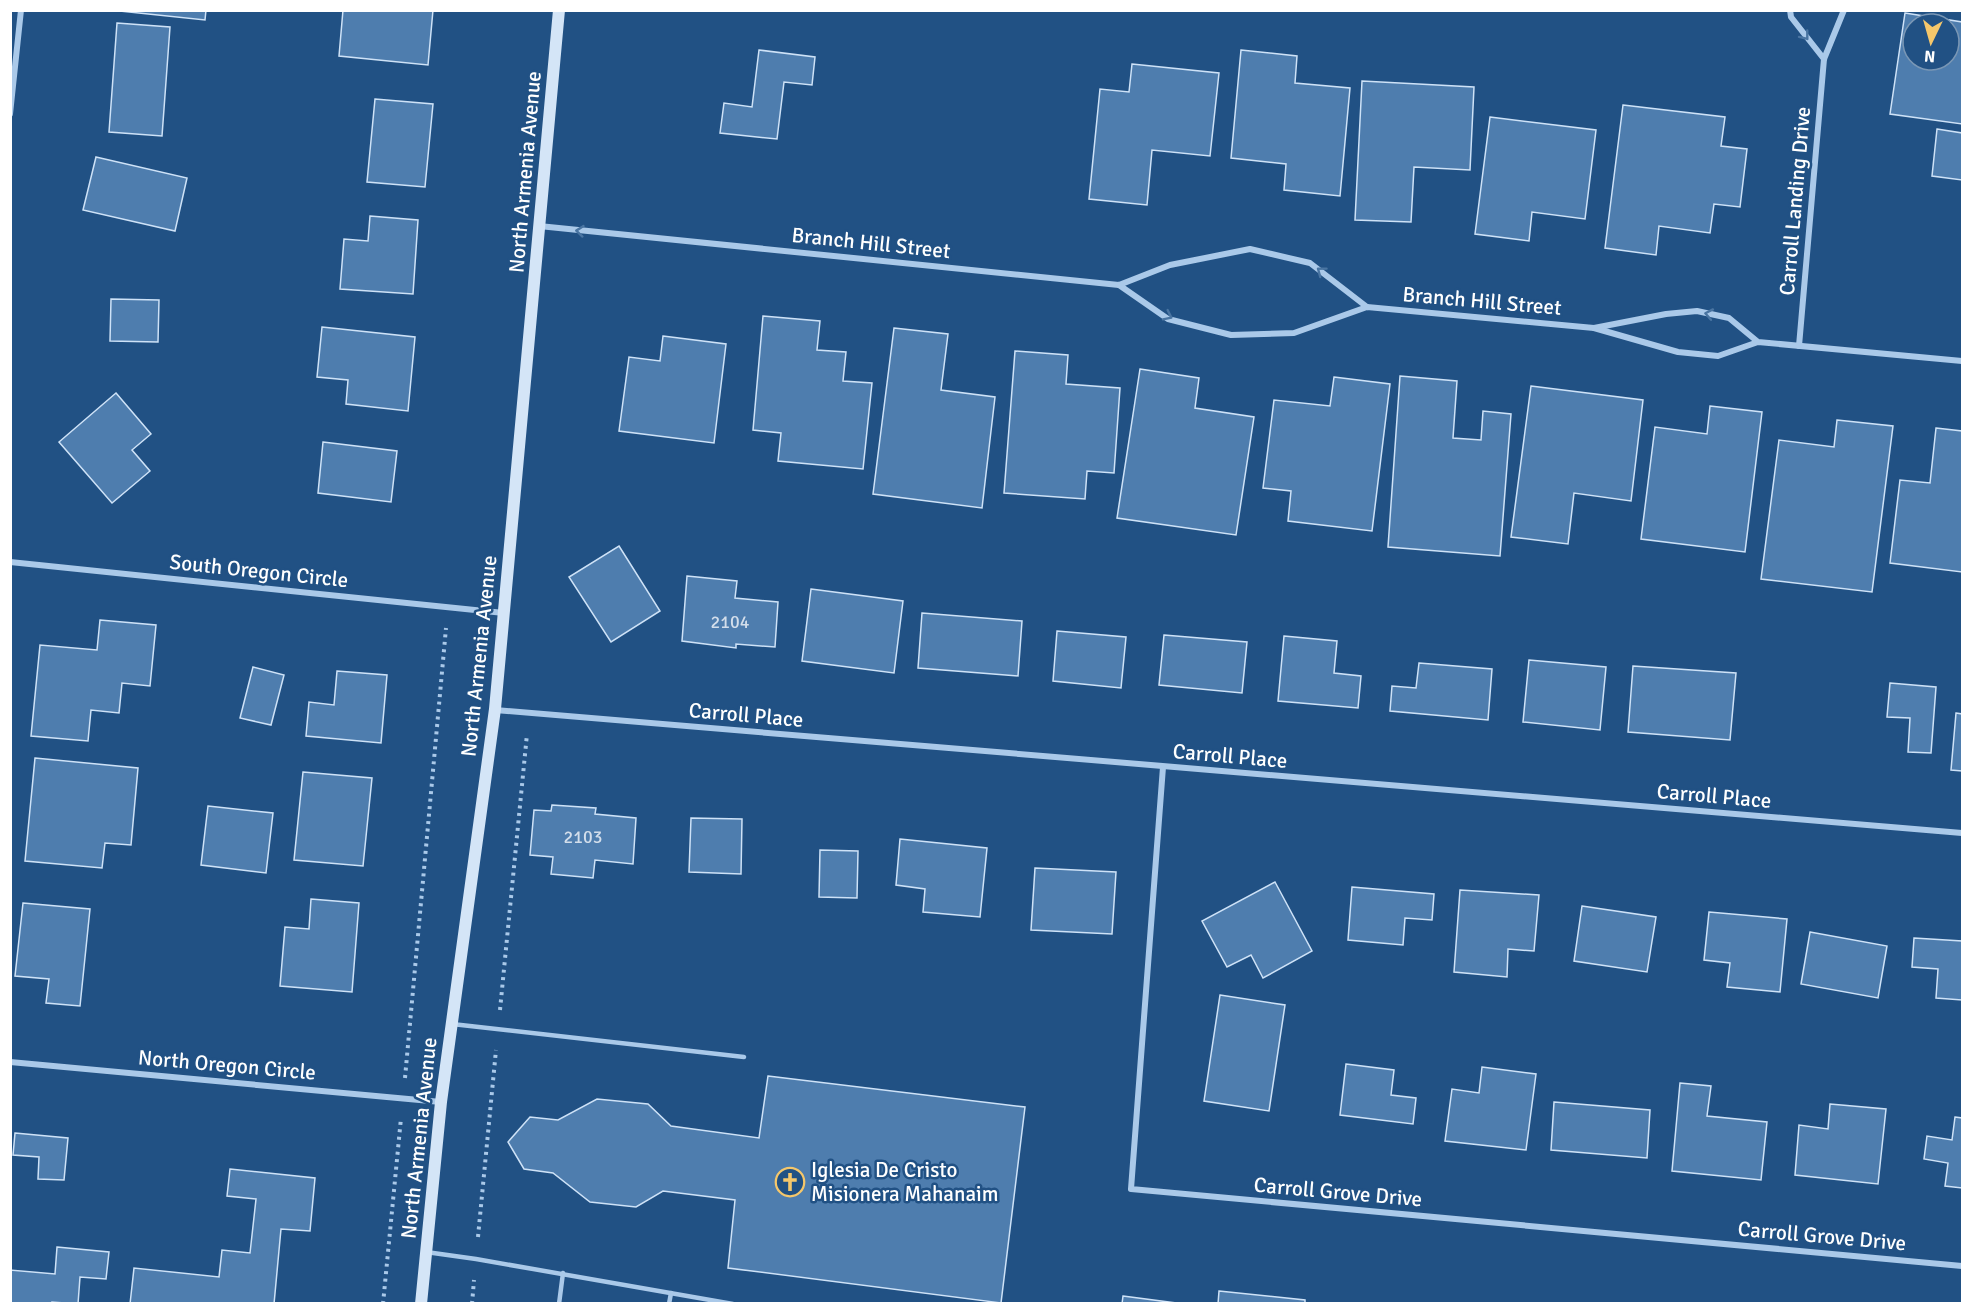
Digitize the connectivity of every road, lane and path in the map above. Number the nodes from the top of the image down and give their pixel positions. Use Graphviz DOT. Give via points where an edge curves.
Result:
graph roads {
  1 [pos="21,10"];
  2 [pos="559,10"];
  3 [pos="1790,10"];
  4 [pos="1844,10"];
  5 [pos="1824,59"];
  6 [pos="10,114"];
  7 [pos="539,226"];
  8 [pos="1119,285"];
  9 [pos="1367,307"];
  10 [pos="1594,328"];
  11 [pos="1758,342"];
  12 [pos="1799,346"];
  13 [pos="1962,361"];
  14 [pos="10,562"];
  15 [pos="448,607"];
  16 [pos="504,613"];
  17 [pos="495,710"];
  18 [pos="1163,767"];
  19 [pos="1962,834"];
  20 [pos="452,1024"];
  21 [pos="744,1057"];
  22 [pos="10,1062"];
  23 [pos="404,1098"];
  24 [pos="441,1102"];
  25 [pos="426,1252"];
  26 [pos="1962,1266"];
  27 [pos="563,1274"];
  28 [pos="671,1293"];
  29 [pos="383,1304"];
  30 [pos="421,1304"];
  31 [pos="559,1304"];
  32 [pos="669,1304"];
  33 [pos="733,1304"];
  1 -- 6 [label="street"];
  2 -- 7 [label="main road, North Armenia Avenue"];
  3 -- 5 [label="street, one-way" via="1791,17"];
  4 -- 5 [label="street, Carroll Landing Drive"];
  5 -- 12 [label="street, Carroll Landing Drive"];
  8 -- 7 [label="street, Branch Hill Street, one-way"];
  7 -- 16 [label="main road, North Armenia Avenue"];
  8 -- 9 [label="street, Branch Hill Street, one-way" via="1168,319 1231,335 1294,333"];
  9 -- 8 [label="street, Branch Hill Street, one-way" via="1310,263 1250,249 1170,265"];
  9 -- 10 [label="street, Branch Hill Street"];
  10 -- 11 [label="street, Branch Hill Street" via="1678,352 1718,356"];
  11 -- 10 [label="street, Branch Hill Street, one-way" via="1730,318 1697,311"];
  11 -- 12 [label="street, Branch Hill Street"];
  12 -- 13 [label="street, Branch Hill Street"];
  14 -- 15 [label="street, South Oregon Circle"];
  15 -- 16 [label="street, South Oregon Circle"];
  15 -- 23 [label="path"];
  16 -- 17 [label="main road, North Armenia Avenue"];
  17 -- 18 [label="street, Carroll Place"];
  17 -- 20 [label="main road, North Armenia Avenue"];
  18 -- 19 [label="street, Carroll Place"];
  18 -- 26 [label="street, Carroll Grove Drive" via="1131,1189"];
  20 -- 21 [label="lane"];
  20 -- 24 [label="main road, North Armenia Avenue"];
  22 -- 23 [label="street, North Oregon Circle"];
  23 -- 24 [label="street, North Oregon Circle"];
  23 -- 29 [label="path"];
  24 -- 25 [label="main road, North Armenia Avenue"];
  25 -- 27 [label="lane"];
  25 -- 30 [label="main road, North Armenia Avenue"];
  27 -- 28 [label="lane"];
  27 -- 31 [label="lane"];
  28 -- 32 [label="lane"];
  28 -- 33 [label="lane"];
}
